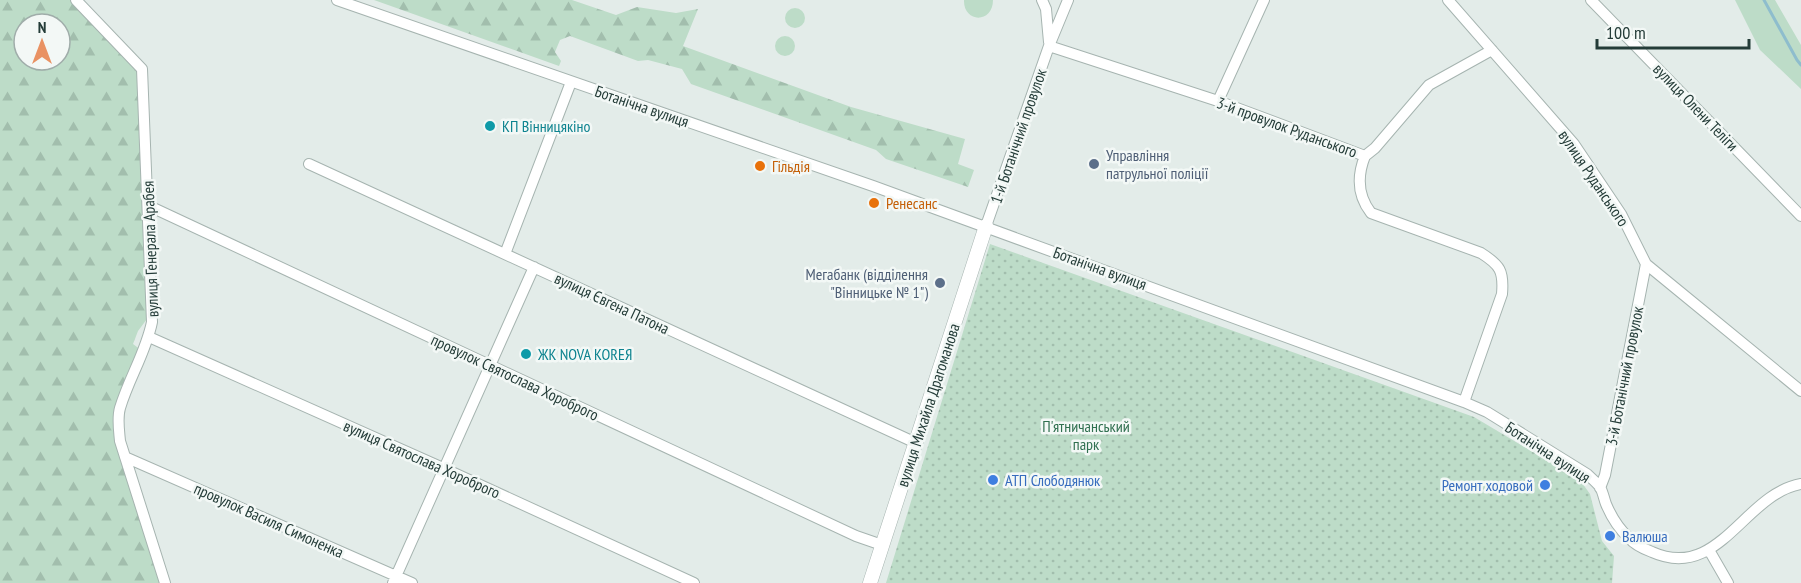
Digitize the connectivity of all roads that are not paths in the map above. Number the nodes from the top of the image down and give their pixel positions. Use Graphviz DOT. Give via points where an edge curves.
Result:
graph roads {
  1 [pos="76,0"];
  2 [pos="337,0"];
  3 [pos="1042,0"];
  4 [pos="1068,0"];
  5 [pos="1264,0"];
  6 [pos="1448,0"];
  7 [pos="1591,0"];
  8 [pos="1049,46"];
  9 [pos="1492,50"];
  10 [pos="571,82"];
  11 [pos="1218,102"];
  12 [pos="1365,156"];
  13 [pos="309,164"];
  14 [pos="149,207"];
  15 [pos="1801,216"];
  16 [pos="986,226"];
  17 [pos="505,254"];
  18 [pos="1646,264"];
  19 [pos="534,267"];
  20 [pos="149,337"];
  21 [pos="489,366"];
  22 [pos="1801,391"];
  23 [pos="1464,402"];
  24 [pos="916,443"];
  25 [pos="125,457"];
  26 [pos="443,468"];
  27 [pos="1801,484"];
  28 [pos="1600,488"];
  29 [pos="882,545"];
  30 [pos="1710,550"];
  31 [pos="395,580"];
  32 [pos="165,583"];
  33 [pos="412,583"];
  34 [pos="694,583"];
  35 [pos="870,583"];
  36 [pos="1728,583"];
  1 -- 14 [label="street, вулиця Генерала Арабея" via="142,69"];
  2 -- 10 [label="street, Ботанічна вулиця"];
  3 -- 8 [label="street, 1-й Ботанічний провулок"];
  4 -- 8 [label="street, 1-й Ботанічний провулок"];
  5 -- 11 [label="street"];
  6 -- 9 [label="street, вулиця Руданського"];
  7 -- 15 [label="street, вулиця Олени Теліги"];
  8 -- 11 [label="street, 3-й провулок Руданського"];
  8 -- 16 [label="street, 1-й Ботанічний провулок"];
  9 -- 12 [label="street, 3-й провулок Руданського" via="1429,85"];
  9 -- 18 [label="street, вулиця Руданського" via="1574,144 1621,214"];
  10 -- 16 [label="street, Ботанічна вулиця"];
  10 -- 17 [label="street"];
  11 -- 12 [label="street, 3-й провулок Руданського"];
  12 -- 23 [label="street" via="1359,184 1363,202 1371,213 1481,253 1500,268 1504,280 1502,294"];
  13 -- 17 [label="street, вулиця Євгена Патона"];
  14 -- 20 [label="street, вулиця Генерала Арабея"];
  14 -- 21 [label="street, провулок Святослава Хороброго"];
  16 -- 23 [label="street, Ботанічна вулиця"];
  16 -- 24 [label="street, вулиця Михайла Драгоманова"];
  17 -- 19 [label="street, вулиця Євгена Патона"];
  18 -- 22 [label="street, вулиця Руданського"];
  18 -- 28 [label="street, 3-й Ботанічний провулок"];
  19 -- 21 [label="street"];
  19 -- 24 [label="street, вулиця Євгена Патона"];
  20 -- 25 [label="street, вулиця Генерала Арабея" via="120,409 120,441"];
  20 -- 26 [label="street, вулиця Святослава Хороброго"];
  21 -- 26 [label="street"];
  21 -- 29 [label="street, провулок Святослава Хороброго"];
  23 -- 28 [label="street, Ботанічна вулиця" via="1587,474"];
  24 -- 29 [label="street, вулиця Михайла Драгоманова"];
  25 -- 31 [label="street, провулок Василя Симоненка"];
  25 -- 32 [label="street, вулиця Генерала Арабея"];
  26 -- 31 [label="street"];
  26 -- 34 [label="street, вулиця Святослава Хороброго"];
  27 -- 30 [label="street, Ботанічна вулиця" via="1764,502"];
  28 -- 30 [label="street, Ботанічна вулиця" via="1618,524 1642,548 1673,558"];
  29 -- 35 [label="street, вулиця Михайла Драгоманова"];
  30 -- 36 [label="street"];
  31 -- 33 [label="street, провулок Василя Симоненка"];
}
